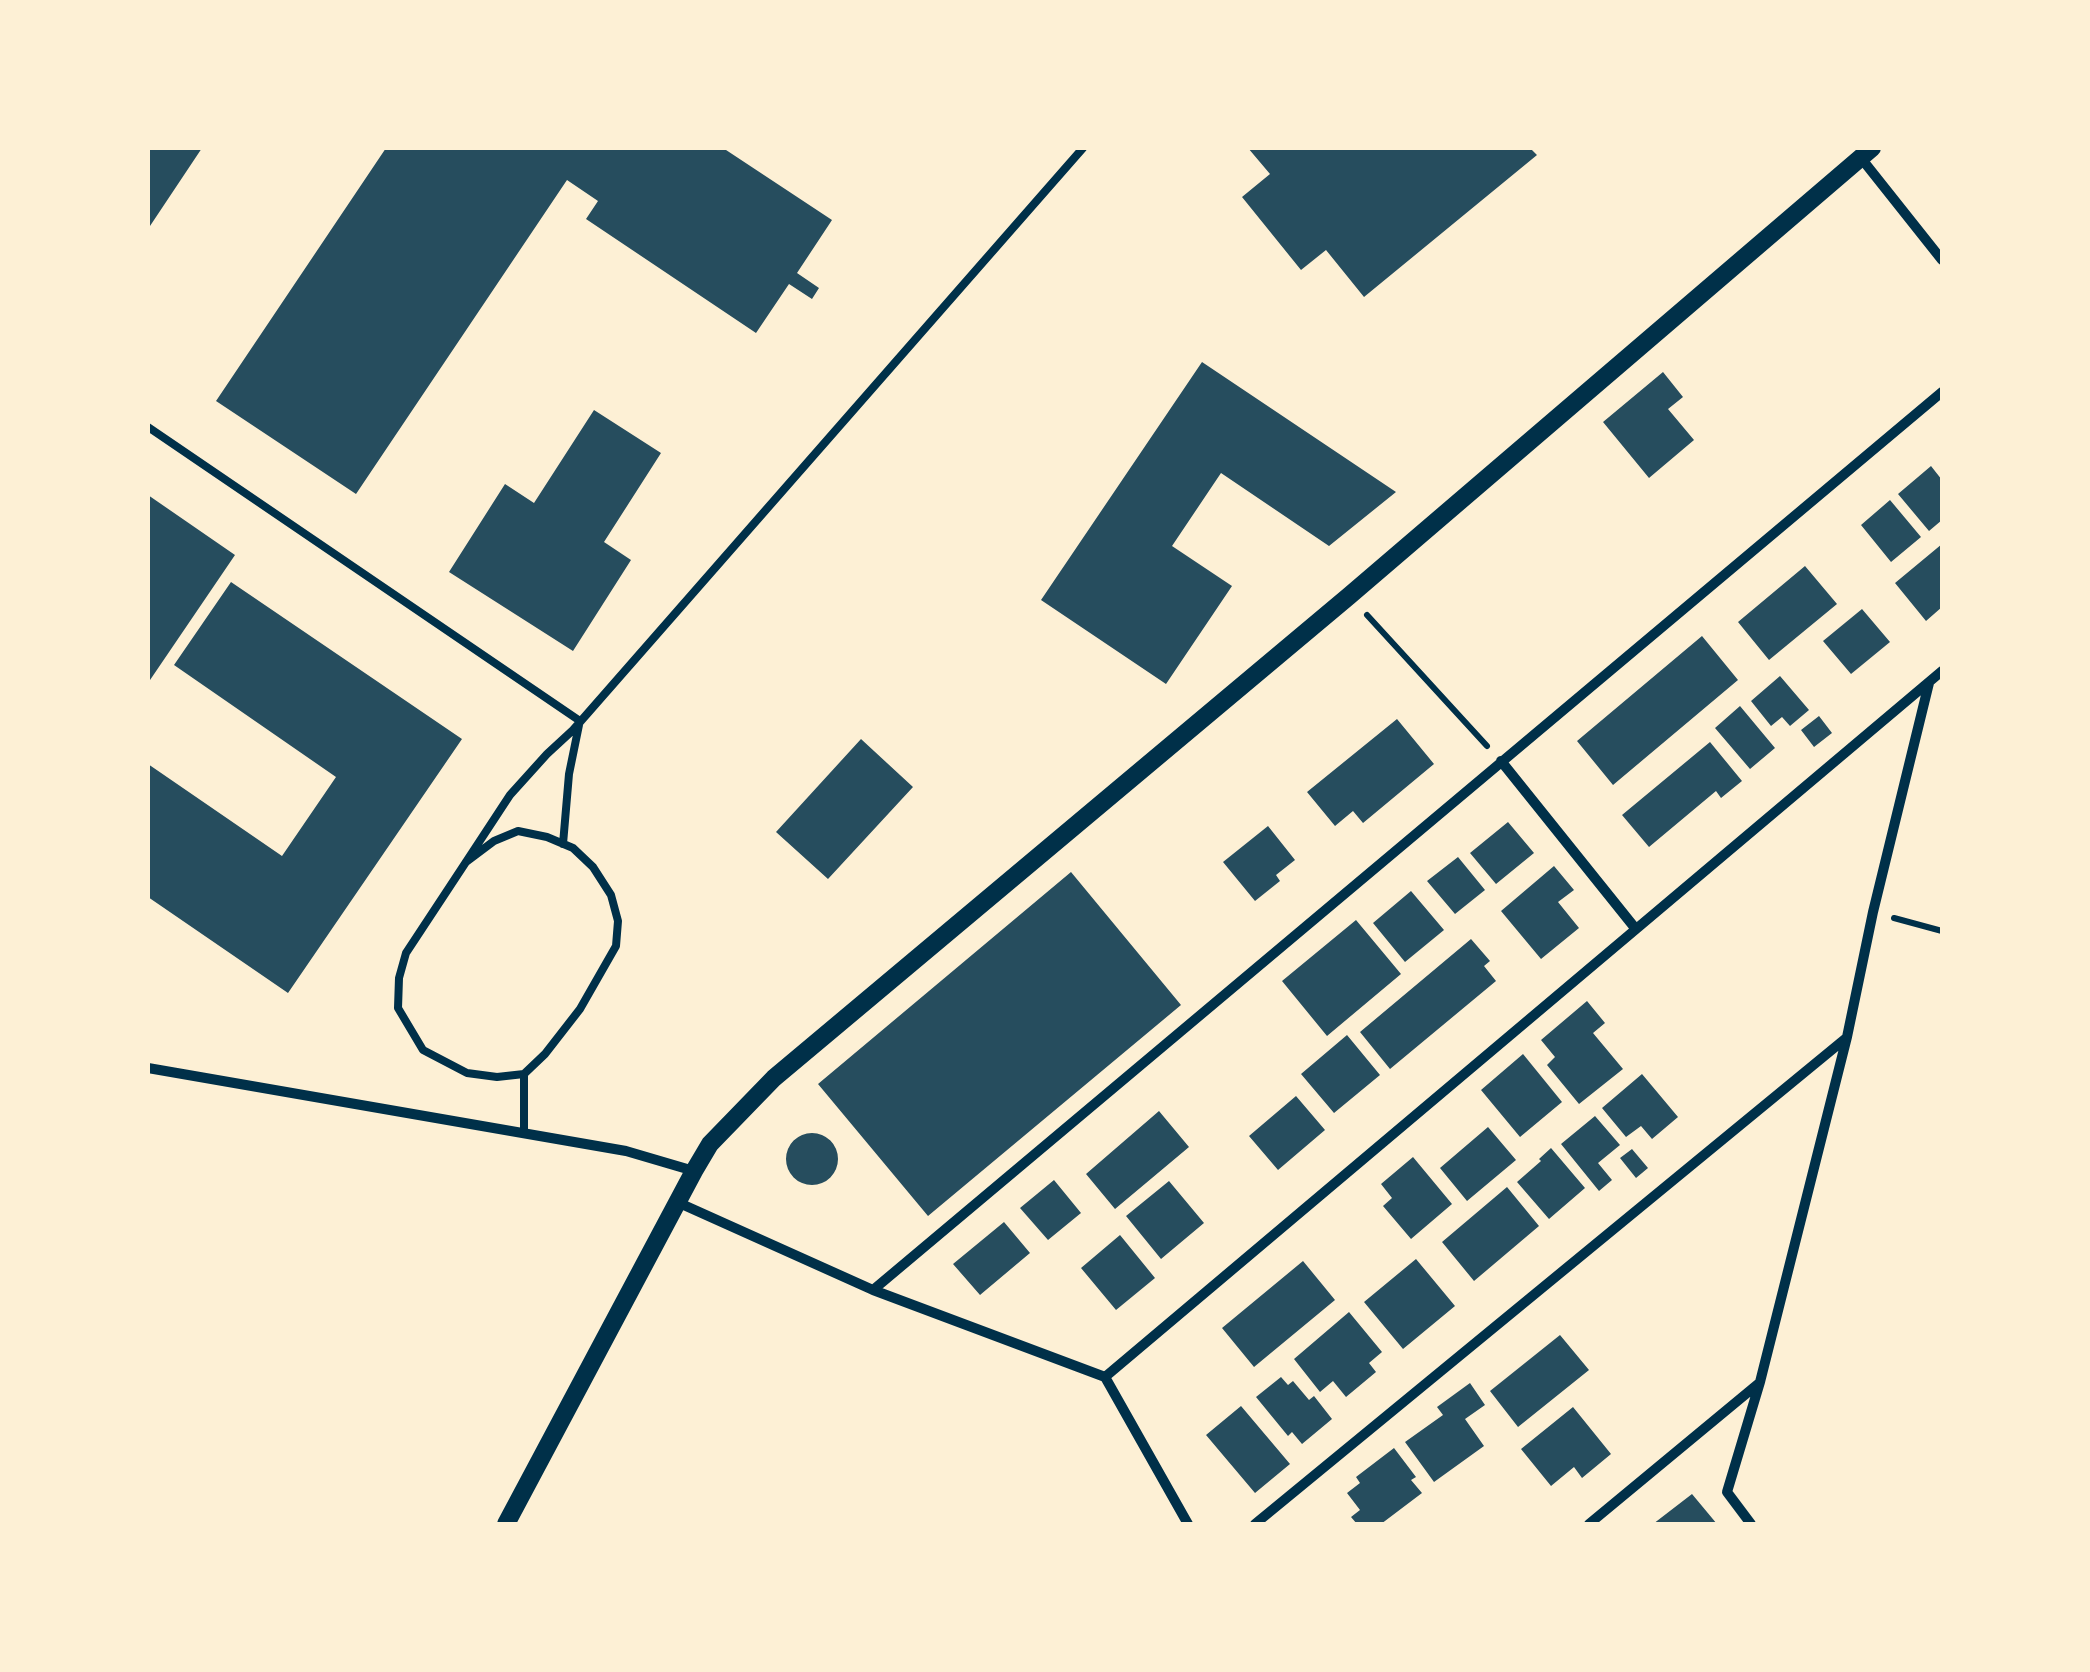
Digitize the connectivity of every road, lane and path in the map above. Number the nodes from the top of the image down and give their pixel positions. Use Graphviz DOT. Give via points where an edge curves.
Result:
graph roads {
  1 [pos="1084,148"];
  2 [pos="1867,153"];
  3 [pos="1942,260"];
  4 [pos="1942,392"];
  5 [pos="148,427"];
  6 [pos="1349,596"];
  7 [pos="1942,671"];
  8 [pos="1929,682"];
  9 [pos="580,721"];
  10 [pos="1501,761"];
  11 [pos="563,844"];
  12 [pos="466,862"];
  13 [pos="1873,912"];
  14 [pos="1634,928"];
  15 [pos="1942,931"];
  16 [pos="1846,1038"];
  17 [pos="148,1068"];
  18 [pos="524,1074"];
  19 [pos="524,1133"];
  20 [pos="694,1171"];
  21 [pos="677,1202"];
  22 [pos="873,1290"];
  23 [pos="1105,1377"];
  24 [pos="1760,1382"];
  25 [pos="506,1524"];
  26 [pos="1188,1524"];
  27 [pos="1256,1524"];
  28 [pos="1589,1524"];
  29 [pos="1751,1524"];
  1 -- 9 [label="lane"];
  2 -- 3 [label="street"];
  2 -- 6 [label="street"];
  4 -- 10 [label="street"];
  5 -- 9 [label="lane"];
  6 -- 10 [label="path"];
  6 -- 20 [label="street" via="774,1078 710,1144"];
  7 -- 8 [label="street"];
  8 -- 13 [label="street"];
  8 -- 14 [label="street"];
  9 -- 11 [label="lane"];
  9 -- 12 [label="lane" via="510,795"];
  10 -- 14 [label="street"];
  10 -- 22 [label="street"];
  11 -- 12 [label="lane" via="518,830"];
  11 -- 18 [label="lane" via="593,867 612,896 616,946 580,1008"];
  12 -- 18 [label="lane" via="406,954 398,1008 422,1050 467,1072"];
  13 -- 15 [label="path"];
  13 -- 16 [label="street"];
  14 -- 23 [label="street"];
  16 -- 24 [label="street"];
  16 -- 27 [label="street"];
  17 -- 19 [label="street"];
  18 -- 19 [label="lane"];
  19 -- 20 [label="street" via="626,1150"];
  20 -- 21 [label="street"];
  21 -- 22 [label="street"];
  21 -- 25 [label="street"];
  22 -- 23 [label="street"];
  23 -- 26 [label="street"];
  24 -- 28 [label="street"];
  24 -- 29 [label="street" via="1727,1492"];
}
